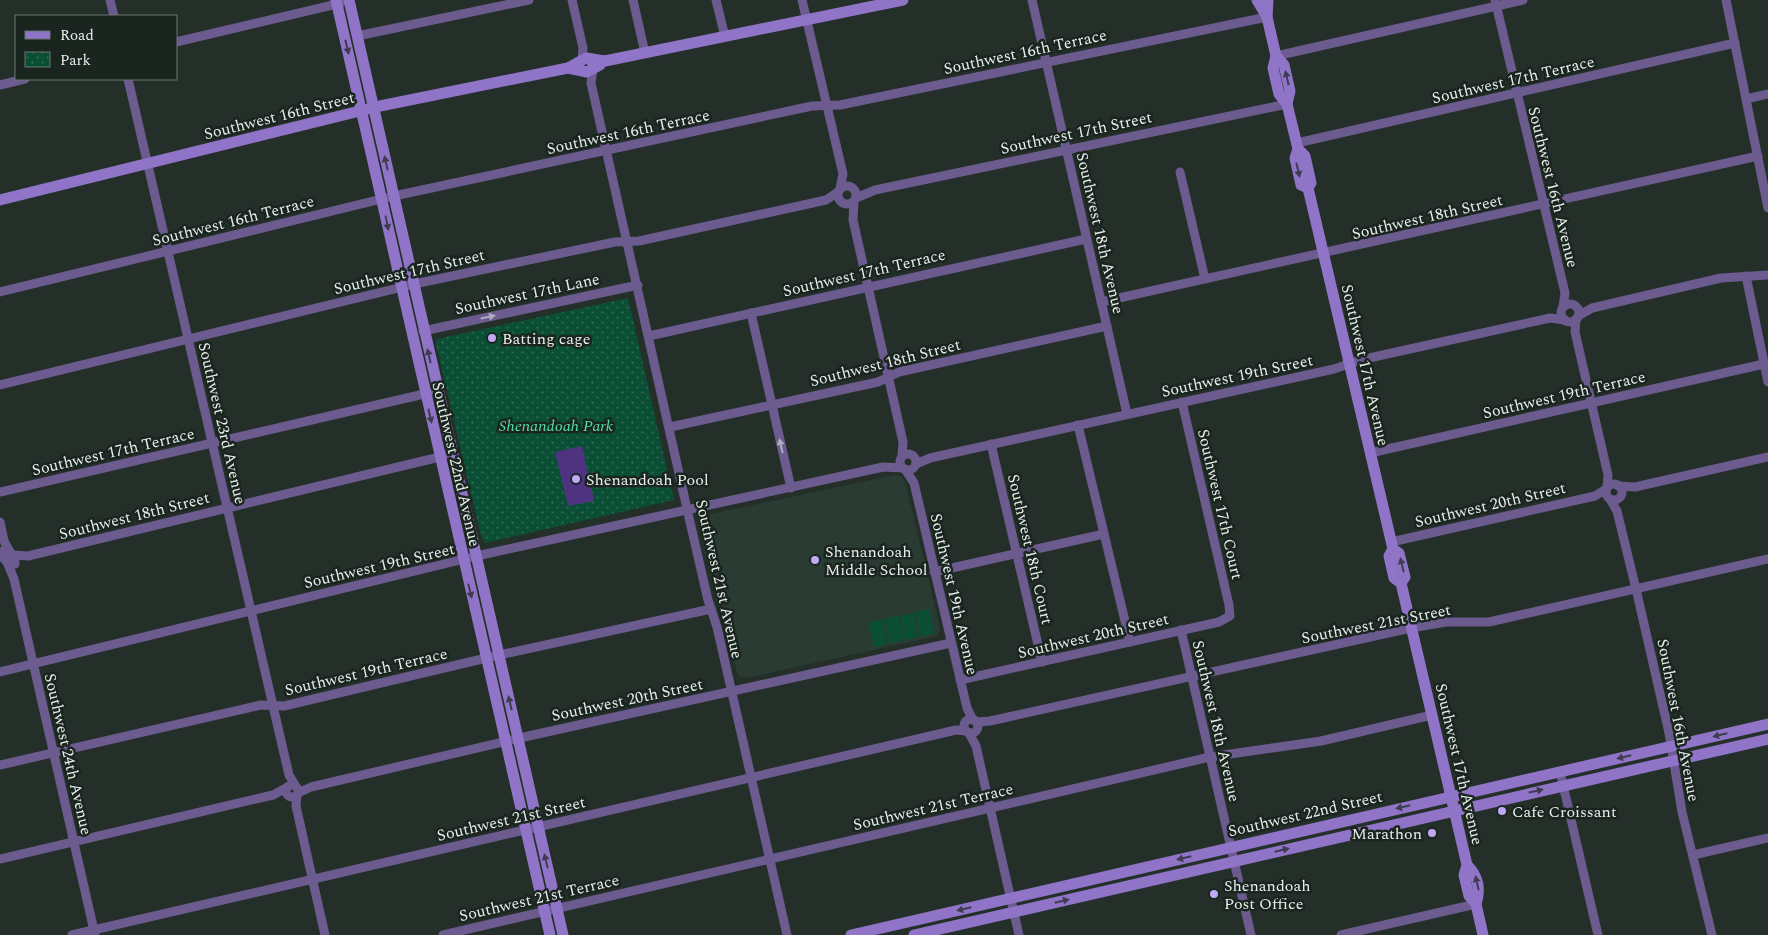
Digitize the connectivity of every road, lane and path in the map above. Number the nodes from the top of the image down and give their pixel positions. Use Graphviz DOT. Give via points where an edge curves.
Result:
graph roads {
  1 [pos="110,0"];
  2 [pos="349,0"];
  3 [pos="529,0"];
  4 [pos="572,0"];
  5 [pos="633,0"];
  6 [pos="716,0"];
  7 [pos="802,0"];
  8 [pos="904,0"];
  9 [pos="1032,0"];
  10 [pos="1257,0"];
  11 [pos="1268,0"];
  12 [pos="1523,0"];
  13 [pos="1726,0"];
  14 [pos="336,2"];
  15 [pos="1495,3"];
  16 [pos="114,15"];
  17 [pos="1266,17"];
  18 [pos="807,20"];
  19 [pos="357,36"];
  20 [pos="725,37"];
  21 [pos="178,42"];
  22 [pos="1735,43"];
  23 [pos="645,53"];
  24 [pos="1276,56"];
  25 [pos="1047,62"];
  26 [pos="586,63"];
  27 [pos="22,80"];
  28 [pos="128,80"];
  29 [pos="0,85"];
  30 [pos="1516,93"];
  31 [pos="1768,94"];
  32 [pos="1746,99"];
  33 [pos="1287,104"];
  34 [pos="826,105"];
  35 [pos="374,108"];
  36 [pos="362,111"];
  37 [pos="1298,146"];
  38 [pos="1066,150"];
  39 [pos="607,152"];
  40 [pos="1758,156"];
  41 [pos="148,164"];
  42 [pos="1180,172"];
  43 [pos="843,174"];
  44 [pos="853,187"];
  45 [pos="1766,187"];
  46 [pos="871,190"];
  47 [pos="394,196"];
  48 [pos="840,196"];
  49 [pos="382,199"];
  50 [pos="0,200"];
  51 [pos="855,200"];
  52 [pos="1543,205"];
  53 [pos="1768,208"];
  54 [pos="853,220"];
  55 [pos="1086,238"];
  56 [pos="628,241"];
  57 [pos="168,251"];
  58 [pos="1323,254"];
  59 [pos="1768,275"];
  60 [pos="1746,276"];
  61 [pos="1205,279"];
  62 [pos="413,285"];
  63 [pos="638,285"];
  64 [pos="868,287"];
  65 [pos="401,288"];
  66 [pos="0,292"];
  67 [pos="1564,293"];
  68 [pos="1101,302"];
  69 [pos="1574,306"];
  70 [pos="1592,308"];
  71 [pos="1562,309"];
  72 [pos="750,313"];
  73 [pos="1550,318"];
  74 [pos="1577,318"];
  75 [pos="1566,321"];
  76 [pos="1107,326"];
  77 [pos="423,331"];
  78 [pos="1575,332"];
  79 [pos="649,336"];
  80 [pos="188,339"];
  81 [pos="1349,364"];
  82 [pos="1764,364"];
  83 [pos="888,377"];
  84 [pos="1768,382"];
  85 [pos="0,384"];
  86 [pos="437,392"];
  87 [pos="424,394"];
  88 [pos="1182,402"];
  89 [pos="1591,403"];
  90 [pos="772,405"];
  91 [pos="1127,414"];
  92 [pos="1078,425"];
  93 [pos="670,427"];
  94 [pos="212,444"];
  95 [pos="991,444"];
  96 [pos="1370,453"];
  97 [pos="452,454"];
  98 [pos="439,457"];
  99 [pos="1768,457"];
  100 [pos="910,459"];
  101 [pos="883,467"];
  102 [pos="904,469"];
  103 [pos="914,484"];
  104 [pos="1634,487"];
  105 [pos="791,488"];
  106 [pos="1611,491"];
  107 [pos="0,492"];
  108 [pos="1620,496"];
  109 [pos="227,508"];
  110 [pos="687,510"];
  111 [pos="1617,510"];
  112 [pos="0,522"];
  113 [pos="1104,534"];
  114 [pos="1392,546"];
  115 [pos="1017,554"];
  116 [pos="476,556"];
  117 [pos="7,557"];
  118 [pos="1768,559"];
  119 [pos="463,560"];
  120 [pos="934,572"];
  121 [pos="1636,589"];
  122 [pos="710,609"];
  123 [pos="251,611"];
  124 [pos="1230,614"];
  125 [pos="1411,628"];
  126 [pos="1181,630"];
  127 [pos="1130,642"];
  128 [pos="951,643"];
  129 [pos="499,655"];
  130 [pos="487,658"];
  131 [pos="1042,662"];
  132 [pos="33,664"];
  133 [pos="0,672"];
  134 [pos="1191,675"];
  135 [pos="960,680"];
  136 [pos="731,692"];
  137 [pos="273,706"];
  138 [pos="1432,715"];
  139 [pos="1768,724"];
  140 [pos="971,726"];
  141 [pos="518,738"];
  142 [pos="1768,739"];
  143 [pos="506,741"];
  144 [pos="1671,746"];
  145 [pos="54,753"];
  146 [pos="1210,757"];
  147 [pos="1673,760"];
  148 [pos="0,766"];
  149 [pos="1560,772"];
  150 [pos="751,777"];
  151 [pos="1563,785"];
  152 [pos="292,791"];
  153 [pos="1451,796"];
  154 [pos="990,808"];
  155 [pos="1454,809"];
  156 [pos="538,826"];
  157 [pos="526,830"];
  158 [pos="1768,838"];
  159 [pos="74,842"];
  160 [pos="1231,846"];
  161 [pos="1693,855"];
  162 [pos="0,859"];
  163 [pos="770,859"];
  164 [pos="1234,861"];
  165 [pos="312,879"];
  166 [pos="1011,898"];
  167 [pos="1476,904"];
  168 [pos="557,909"];
  169 [pos="545,912"];
  170 [pos="1014,912"];
  171 [pos="95,932"];
  172 [pos="72,935"];
  173 [pos="325,935"];
  174 [pos="444,935"];
  175 [pos="550,935"];
  176 [pos="563,935"];
  177 [pos="787,935"];
  178 [pos="851,935"];
  179 [pos="914,935"];
  180 [pos="1019,935"];
  181 [pos="1251,935"];
  182 [pos="1341,935"];
  183 [pos="1483,935"];
  184 [pos="1598,935"];
  185 [pos="1712,935"];
  1 -- 16 [label="street"];
  2 -- 14 [label="street"];
  2 -- 19 [label="main road, Southwest 22nd Avenue"];
  3 -- 19 [label="street"];
  4 -- 26 [label="street, Southwest 21st Avenue"];
  5 -- 23 [label="street"];
  6 -- 20 [label="street"];
  7 -- 18 [label="street"];
  8 -- 18 [label="main road, Southwest 16th Street"];
  9 -- 25 [label="street, Southwest 18th Avenue"];
  10 -- 17 [label="main road, Southwest 17th Avenue"];
  11 -- 17 [label="main road, Southwest 17th Avenue"];
  12 -- 15 [label="street"];
  13 -- 22 [label="street"];
  14 -- 21 [label="street"];
  14 -- 36 [label="main road, Southwest 22nd Avenue, one-way"];
  15 -- 24 [label="street"];
  15 -- 30 [label="street, Southwest 16th Avenue"];
  17 -- 24 [label="main road, Southwest 17th Avenue"];
  17 -- 25 [label="street, Southwest 16th Terrace"];
  18 -- 20 [label="main road, Southwest 16th Street"];
  18 -- 34 [label="street"];
  19 -- 35 [label="main road, Southwest 22nd Avenue"];
  20 -- 23 [label="main road, Southwest 16th Street"];
  22 -- 30 [label="street, Southwest 17th Terrace"];
  22 -- 32 [label="street"];
  23 -- 26 [label="main road, Southwest 16th Street"];
  24 -- 33 [label="main road, Southwest 17th Avenue" via="1274,68 1279,94"];
  25 -- 34 [label="street, Southwest 16th Terrace" via="840,105"];
  25 -- 38 [label="street, Southwest 18th Avenue"];
  26 -- 35 [label="main road, Southwest 16th Street"];
  26 -- 39 [label="street, Southwest 21st Avenue"];
  27 -- 29 [label="street"];
  28 -- 41 [label="street, Southwest 23rd Avenue"];
  30 -- 37 [label="street, Southwest 17th Terrace"];
  30 -- 52 [label="street, Southwest 16th Avenue"];
  31 -- 32 [label="street"];
  32 -- 40 [label="street"];
  33 -- 37 [label="main road, Southwest 17th Avenue"];
  33 -- 38 [label="street, Southwest 17th Street"];
  34 -- 39 [label="street, Southwest 16th Terrace"];
  34 -- 43 [label="street"];
  35 -- 36 [label="main road, Southwest 16th Street"];
  47 -- 35 [label="main road, Southwest 22nd Avenue, one-way"];
  36 -- 41 [label="main road, Southwest 16th Street"];
  36 -- 49 [label="main road, Southwest 22nd Avenue"];
  37 -- 58 [label="main road, Southwest 17th Avenue" via="1295,158 1299,176 1301,184 1308,188"];
  38 -- 46 [label="street, Southwest 17th Street"];
  38 -- 55 [label="street, Southwest 18th Avenue"];
  39 -- 47 [label="street, Southwest 16th Terrace"];
  39 -- 56 [label="street, Southwest 21st Avenue"];
  40 -- 45 [label="street"];
  40 -- 52 [label="street, Southwest 18th Street"];
  41 -- 50 [label="main road, Southwest 16th Street"];
  41 -- 57 [label="street, Southwest 23rd Avenue"];
  42 -- 61 [label="street"];
  43 -- 44 [label="street"];
  43 -- 48 [label="street"];
  44 -- 46 [label="street, Southwest 17th Street"];
  44 -- 48 [label="street" via="845,186"];
  44 -- 51 [label="street, Southwest 19th Avenue"];
  45 -- 53 [label="street"];
  46 -- 51 [label="street, Southwest 17th Street"];
  47 -- 49 [label="street, Southwest 16th Terrace"];
  47 -- 62 [label="main road, Southwest 22nd Avenue"];
  48 -- 51 [label="street, Southwest 17th Street"];
  48 -- 54 [label="street, Southwest 19th Avenue"];
  48 -- 56 [label="street, Southwest 17th Street"];
  49 -- 57 [label="street, Southwest 16th Terrace"];
  49 -- 65 [label="main road, Southwest 22nd Avenue, one-way"];
  51 -- 54 [label="street, Southwest 19th Avenue"];
  52 -- 58 [label="street, Southwest 18th Street"];
  52 -- 67 [label="street, Southwest 16th Avenue"];
  54 -- 64 [label="street, Southwest 19th Avenue"];
  55 -- 64 [label="street, Southwest 17th Terrace"];
  55 -- 68 [label="street, Southwest 18th Avenue"];
  56 -- 62 [label="street, Southwest 17th Street"];
  56 -- 63 [label="street, Southwest 21st Avenue"];
  57 -- 66 [label="street, Southwest 16th Terrace"];
  57 -- 80 [label="street, Southwest 23rd Avenue"];
  58 -- 61 [label="street, Southwest 18th Street"];
  58 -- 81 [label="main road, Southwest 17th Avenue"];
  59 -- 60 [label="street"];
  60 -- 70 [label="street" via="1721,278"];
  60 -- 82 [label="street"];
  61 -- 68 [label="street, Southwest 18th Street"];
  62 -- 65 [label="street, Southwest 17th Street"];
  62 -- 77 [label="main road, Southwest 22nd Avenue"];
  77 -- 63 [label="street, Southwest 17th Lane, one-way"];
  63 -- 79 [label="street, Southwest 21st Avenue"];
  64 -- 72 [label="street, Southwest 17th Terrace"];
  64 -- 83 [label="street, Southwest 19th Avenue"];
  65 -- 80 [label="street, Southwest 17th Street"];
  65 -- 87 [label="main road, Southwest 22nd Avenue"];
  67 -- 69 [label="street, Southwest 16th Avenue"];
  67 -- 71 [label="street, Southwest 16th Avenue"];
  68 -- 76 [label="street, Southwest 18th Avenue"];
  69 -- 70 [label="street"];
  69 -- 71 [label="street" via="1568,304"];
  69 -- 74 [label="street" via="1578,311"];
  70 -- 74 [label="street"];
  71 -- 73 [label="street, Southwest 19th Street"];
  71 -- 75 [label="street" via="1561,315"];
  72 -- 79 [label="street, Southwest 17th Terrace"];
  72 -- 90 [label="street"];
  73 -- 75 [label="street, Southwest 19th Street"];
  73 -- 81 [label="street, Southwest 19th Street"];
  74 -- 75 [label="street"];
  74 -- 78 [label="street"];
  75 -- 78 [label="street"];
  76 -- 83 [label="street, Southwest 18th Street"];
  76 -- 91 [label="street, Southwest 18th Avenue"];
  86 -- 77 [label="main road, Southwest 22nd Avenue, one-way"];
  78 -- 89 [label="street"];
  79 -- 93 [label="street, Southwest 21st Avenue"];
  80 -- 85 [label="street, Southwest 17th Street"];
  80 -- 94 [label="street, Southwest 23rd Avenue"];
  81 -- 88 [label="street, Southwest 19th Street"];
  81 -- 96 [label="main road, Southwest 17th Avenue"];
  82 -- 84 [label="street"];
  82 -- 89 [label="street, Southwest 19th Terrace"];
  83 -- 90 [label="street, Southwest 18th Street" via="878,382"];
  83 -- 100 [label="street, Southwest 19th Avenue"];
  86 -- 87 [label="street, Southwest 17th Terrace"];
  86 -- 97 [label="main road, Southwest 22nd Avenue"];
  87 -- 94 [label="street, Southwest 17th Terrace"];
  87 -- 98 [label="main road, Southwest 22nd Avenue, one-way"];
  88 -- 91 [label="street, Southwest 19th Street"];
  88 -- 124 [label="street, Southwest 17th Court"];
  89 -- 96 [label="street, Southwest 19th Terrace"];
  89 -- 106 [label="street"];
  90 -- 93 [label="street, Southwest 18th Street"];
  105 -- 90 [label="street, one-way"];
  91 -- 92 [label="street, Southwest 19th Street"];
  92 -- 95 [label="street, Southwest 19th Street"];
  92 -- 113 [label="street"];
  93 -- 110 [label="street, Southwest 21st Avenue"];
  94 -- 107 [label="street, Southwest 17th Terrace"];
  94 -- 109 [label="street, Southwest 23rd Avenue"];
  95 -- 100 [label="street, Southwest 19th Street" via="930,458"];
  95 -- 115 [label="street, Southwest 18th Court"];
  96 -- 114 [label="main road, Southwest 17th Avenue"];
  97 -- 98 [label="street, Southwest 18th Street"];
  97 -- 116 [label="main road, Southwest 22nd Avenue"];
  98 -- 109 [label="street, Southwest 18th Street"];
  98 -- 119 [label="main road, Southwest 22nd Avenue"];
  99 -- 104 [label="street, Southwest 20th Street"];
  100 -- 101 [label="street, Southwest 19th Street"];
  100 -- 102 [label="street, Southwest 19th Avenue" via="900,463"];
  100 -- 103 [label="street, Southwest 19th Avenue"];
  101 -- 102 [label="street, Southwest 19th Street"];
  101 -- 105 [label="street, Southwest 19th Street"];
  102 -- 103 [label="street, Southwest 19th Avenue"];
  103 -- 120 [label="street, Southwest 19th Avenue"];
  104 -- 106 [label="street, Southwest 20th Street"];
  104 -- 108 [label="street, Southwest 20th Street"];
  105 -- 110 [label="street, Southwest 19th Street"];
  106 -- 108 [label="street" via="1615,500"];
  106 -- 111 [label="street, Southwest 16th Avenue"];
  106 -- 114 [label="street, Southwest 20th Street"];
  108 -- 111 [label="street, Southwest 16th Avenue"];
  109 -- 117 [label="street, Southwest 18th Street" via="28,556"];
  109 -- 123 [label="street, Southwest 23rd Avenue"];
  110 -- 116 [label="street, Southwest 19th Street"];
  110 -- 122 [label="street, Southwest 21st Avenue"];
  111 -- 121 [label="street, Southwest 16th Avenue"];
  112 -- 117 [label="street"];
  113 -- 115 [label="street"];
  113 -- 127 [label="street"];
  114 -- 125 [label="main road, Southwest 17th Avenue" via="1389,556 1394,578 1401,583"];
  115 -- 120 [label="street"];
  115 -- 131 [label="street, Southwest 18th Court"];
  116 -- 119 [label="street, Southwest 19th Street"];
  116 -- 129 [label="main road, Southwest 22nd Avenue"];
  117 -- 132 [label="street, Southwest 24th Avenue"];
  118 -- 121 [label="street, Southwest 21st Street"];
  119 -- 123 [label="street, Southwest 19th Street"];
  119 -- 130 [label="main road, Southwest 22nd Avenue, one-way"];
  120 -- 128 [label="street, Southwest 19th Avenue"];
  121 -- 125 [label="street, Southwest 21st Street" via="1489,622 1446,622"];
  121 -- 144 [label="street, Southwest 16th Avenue"];
  122 -- 129 [label="street, Southwest 19th Terrace"];
  122 -- 136 [label="street, Southwest 21st Avenue"];
  123 -- 132 [label="street, Southwest 19th Street"];
  123 -- 137 [label="street, Southwest 23rd Avenue"];
  124 -- 126 [label="street, Southwest 20th Street" via="1219,622"];
  125 -- 134 [label="street, Southwest 21st Street"];
  125 -- 138 [label="main road, Southwest 17th Avenue"];
  126 -- 127 [label="street, Southwest 20th Street"];
  126 -- 134 [label="street, Southwest 18th Avenue"];
  127 -- 131 [label="street, Southwest 20th Street"];
  128 -- 135 [label="street, Southwest 19th Avenue"];
  128 -- 136 [label="street, Southwest 20th Street"];
  129 -- 130 [label="street, Southwest 19th Terrace"];
  141 -- 129 [label="main road, Southwest 22nd Avenue, one-way"];
  130 -- 137 [label="street, Southwest 19th Terrace"];
  130 -- 143 [label="main road, Southwest 22nd Avenue"];
  131 -- 135 [label="street, Southwest 20th Street"];
  132 -- 133 [label="street, Southwest 19th Street"];
  132 -- 145 [label="street, Southwest 24th Avenue"];
  134 -- 140 [label="street, Southwest 21st Street"];
  134 -- 146 [label="street, Southwest 18th Avenue"];
  135 -- 140 [label="street, Southwest 19th Avenue"];
  136 -- 141 [label="street, Southwest 20th Street"];
  136 -- 150 [label="street, Southwest 21st Avenue"];
  137 -- 145 [label="street, Southwest 19th Terrace" via="261,705"];
  137 -- 152 [label="street, Southwest 23rd Avenue"];
  138 -- 146 [label="street, Southwest 21st Terrace" via="1321,740"];
  138 -- 153 [label="main road, Southwest 17th Avenue"];
  139 -- 144 [label="main road, Southwest 22nd Street, one-way"];
  140 -- 150 [label="street, Southwest 21st Street"];
  140 -- 154 [label="street, Southwest 19th Avenue"];
  141 -- 143 [label="street, Southwest 20th Street"];
  141 -- 156 [label="main road, Southwest 22nd Avenue"];
  142 -- 147 [label="main road, Southwest 22nd Street"];
  143 -- 152 [label="street, Southwest 20th Street"];
  143 -- 157 [label="main road, Southwest 22nd Avenue"];
  144 -- 147 [label="street, Southwest 16th Avenue"];
  144 -- 149 [label="main road, Southwest 22nd Street, one-way"];
  145 -- 148 [label="street, Southwest 19th Terrace"];
  145 -- 159 [label="street, Southwest 24th Avenue"];
  146 -- 154 [label="street, Southwest 21st Terrace"];
  146 -- 160 [label="street, Southwest 18th Avenue"];
  147 -- 151 [label="main road, Southwest 22nd Street"];
  147 -- 161 [label="street, Southwest 16th Avenue"];
  149 -- 151 [label="street"];
  149 -- 153 [label="main road, Southwest 22nd Street"];
  150 -- 156 [label="street, Southwest 21st Street"];
  150 -- 163 [label="street, Southwest 21st Avenue"];
  155 -- 151 [label="main road, Southwest 22nd Street, one-way"];
  151 -- 184 [label="street"];
  152 -- 159 [label="street, Southwest 20th Street"];
  152 -- 165 [label="street, Southwest 23rd Avenue"];
  153 -- 155 [label="main road, Southwest 17th Avenue"];
  153 -- 160 [label="main road, Southwest 22nd Street, one-way"];
  154 -- 163 [label="street, Southwest 21st Terrace"];
  154 -- 166 [label="street, Southwest 19th Avenue"];
  164 -- 155 [label="main road, Southwest 22nd Street, one-way"];
  155 -- 167 [label="main road, Southwest 17th Avenue" via="1467,865 1464,875 1469,896"];
  156 -- 157 [label="street, Southwest 21st Street"];
  168 -- 156 [label="main road, Southwest 22nd Avenue, one-way"];
  157 -- 165 [label="street, Southwest 21st Street"];
  157 -- 169 [label="main road, Southwest 22nd Avenue"];
  158 -- 161 [label="street"];
  159 -- 162 [label="street, Southwest 20th Street"];
  159 -- 171 [label="street, Southwest 24th Avenue"];
  160 -- 164 [label="street, Southwest 18th Avenue"];
  160 -- 166 [label="main road, Southwest 22nd Street, one-way"];
  161 -- 185 [label="street, Southwest 16th Avenue"];
  163 -- 168 [label="street, Southwest 21st Terrace"];
  163 -- 177 [label="street, Southwest 21st Avenue"];
  170 -- 164 [label="main road, Southwest 22nd Street, one-way"];
  164 -- 181 [label="street, Southwest 18th Avenue"];
  165 -- 171 [label="street, Southwest 21st Street"];
  165 -- 173 [label="street, Southwest 23rd Avenue"];
  166 -- 170 [label="street, Southwest 19th Avenue"];
  166 -- 178 [label="main road, Southwest 22nd Street, one-way"];
  167 -- 182 [label="street"];
  167 -- 183 [label="main road, Southwest 17th Avenue"];
  168 -- 169 [label="street, Southwest 21st Terrace"];
  168 -- 176 [label="main road, Southwest 22nd Avenue"];
  169 -- 174 [label="street, Southwest 21st Terrace"];
  169 -- 175 [label="main road, Southwest 22nd Avenue"];
  170 -- 179 [label="main road, Southwest 22nd Street"];
  170 -- 180 [label="street, Southwest 19th Avenue"];
  171 -- 172 [label="street, Southwest 21st Street"];
}
